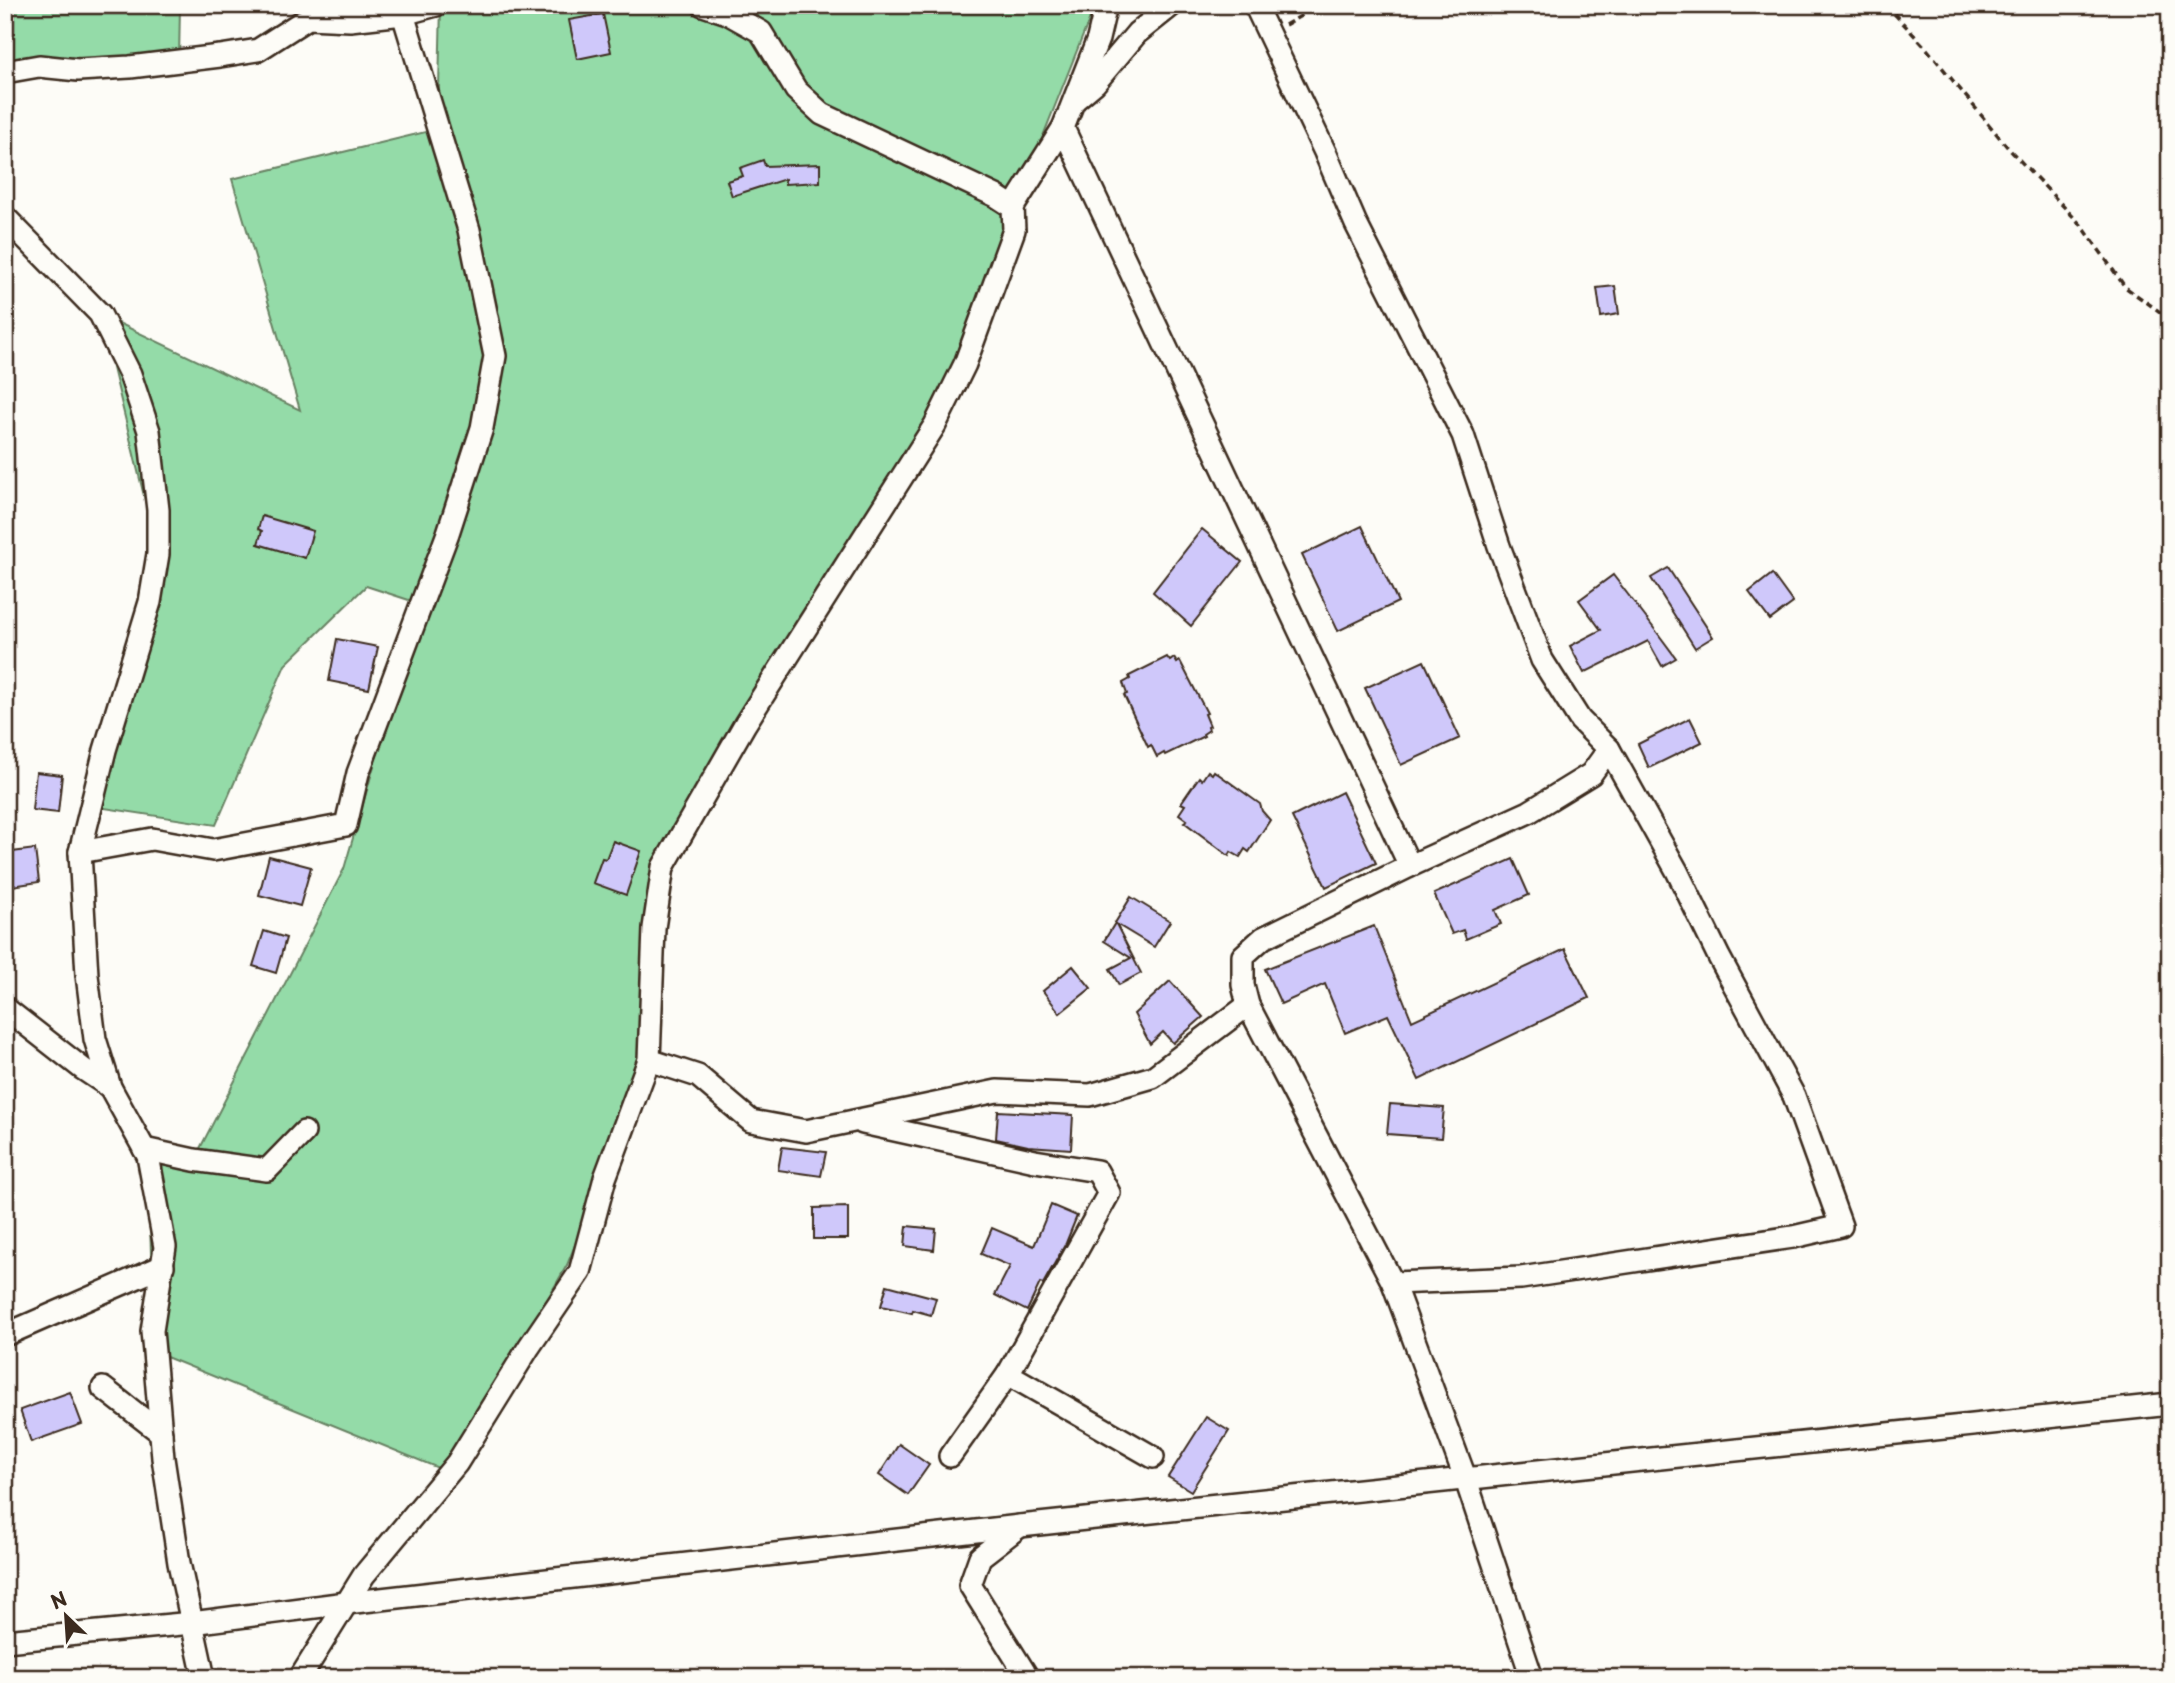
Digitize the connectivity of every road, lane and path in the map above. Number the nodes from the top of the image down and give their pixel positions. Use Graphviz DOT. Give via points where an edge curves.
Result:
graph roads {
  1 [pos="436,5"];
  2 [pos="703,5"];
  3 [pos="1106,5"];
  4 [pos="1172,5"];
  5 [pos="1255,5"];
  6 [pos="1320,5"];
  7 [pos="1886,5"];
  8 [pos="407,10"];
  9 [pos="1269,34"];
  10 [pos="5,72"];
  11 [pos="1074,101"];
  12 [pos="1063,128"];
  13 [pos="1013,207"];
  14 [pos="5,216"];
  15 [pos="2170,319"];
  16 [pos="1609,749"];
  17 [pos="80,852"];
  18 [pos="1410,866"];
  19 [pos="1248,1005"];
  20 [pos="5,1008"];
  21 [pos="649,1060"];
  22 [pos="110,1087"];
  23 [pos="854,1121"];
  24 [pos="304,1132"];
  25 [pos="144,1149"];
  26 [pos="163,1266"];
  27 [pos="1393,1283"];
  28 [pos="5,1335"];
  29 [pos="1008,1374"];
  30 [pos="103,1388"];
  31 [pos="2170,1404"];
  32 [pos="161,1433"];
  33 [pos="950,1456"];
  34 [pos="1153,1457"];
  35 [pos="1465,1480"];
  36 [pos="1020,1526"];
  37 [pos="346,1603"];
  38 [pos="192,1623"];
  39 [pos="5,1641"];
  40 [pos="204,1678"];
  41 [pos="300,1678"];
  42 [pos="1028,1678"];
  43 [pos="1532,1678"];
  1 -- 8 [label="street"];
  2 -- 13 [label="street" via="761,32 796,90 822,114"];
  3 -- 11 [label="street"];
  4 -- 11 [label="street" via="1136,33"];
  5 -- 9 [label="street"];
  6 -- 9 [label="path"];
  7 -- 15 [label="path" via="2082,227 2125,287"];
  8 -- 10 [label="street" via="350,20 308,18 258,50 220,56 130,67 78,70 39,66"];
  8 -- 17 [label="street" via="469,230 495,356 482,428 448,533 358,773 346,825 213,850 152,839"];
  9 -- 16 [label="street" via="1356,224 1463,435 1542,660 1580,720"];
  11 -- 12 [label="street"];
  12 -- 13 [label="street"];
  12 -- 18 [label="street"];
  13 -- 21 [label="street" via="1014,230 965,365 935,425 775,677 663,867 654,928"];
  14 -- 17 [label="street" via="100,314 130,374 149,431 158,554 150,602"];
  16 -- 18 [label="street" via="1591,774 1529,811"];
  16 -- 27 [label="street" via="1794,1096 1841,1226 1521,1278"];
  17 -- 22 [label="street" via="95,1039"];
  18 -- 19 [label="street" via="1263,938 1243,956"];
  19 -- 23 [label="street" via="1153,1077 1090,1095 997,1091"];
  19 -- 27 [label="street"];
  20 -- 22 [label="street"];
  21 -- 23 [label="street" via="698,1076 751,1121 806,1131"];
  21 -- 37 [label="street" via="606,1178 580,1272 457,1463 364,1574"];
  22 -- 25 [label="street"];
  23 -- 29 [label="street" via="1097,1171 1109,1193"];
  24 -- 25 [label="street" via="267,1170"];
  25 -- 26 [label="street" via="165,1247"];
  26 -- 28 [label="street"];
  26 -- 32 [label="street" via="152,1331"];
  27 -- 35 [label="street"];
  29 -- 33 [label="street"];
  29 -- 34 [label="street"];
  30 -- 32 [label="street"];
  31 -- 35 [label="street"];
  32 -- 38 [label="street"];
  35 -- 36 [label="street"];
  35 -- 43 [label="street"];
  36 -- 37 [label="street"];
  36 -- 42 [label="street" via="979,1557 970,1585"];
  37 -- 38 [label="street"];
  37 -- 41 [label="street"];
  38 -- 39 [label="street"];
  38 -- 40 [label="street"];
}
